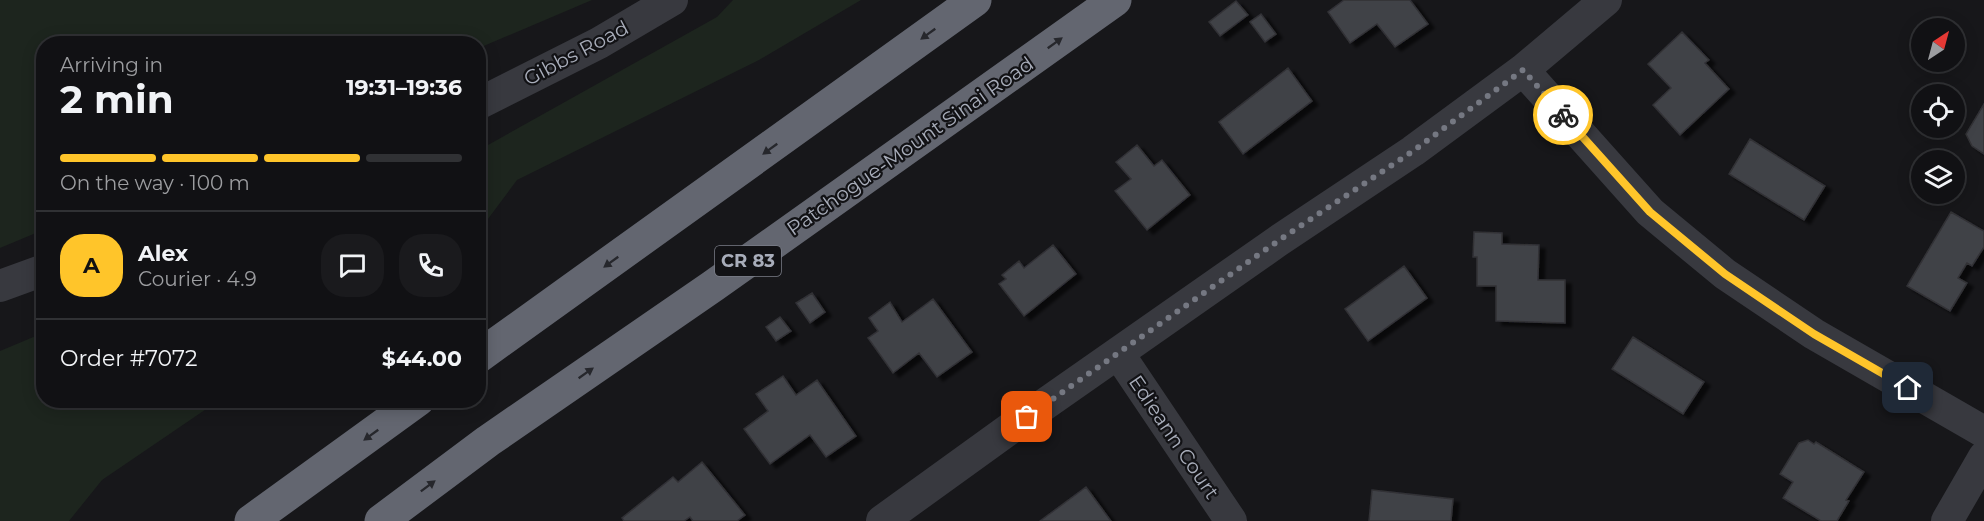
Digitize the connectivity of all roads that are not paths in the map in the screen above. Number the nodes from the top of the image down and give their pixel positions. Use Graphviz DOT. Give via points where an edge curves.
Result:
graph roads {
  1 [pos="672,0"];
  2 [pos="975,0"];
  3 [pos="1115,0"];
  4 [pos="1605,0"];
  5 [pos="1523,70"];
  6 [pos="486,100"];
  7 [pos="36,273"];
  8 [pos="0,286"];
  9 [pos="486,351"];
  10 [pos="1118,353"];
  11 [pos="407,408"];
  12 [pos="1984,432"];
  13 [pos="1984,457"];
  14 [pos="251,521"];
  15 [pos="381,521"];
  16 [pos="882,521"];
  17 [pos="1231,521"];
  18 [pos="1947,521"];
  1 -- 6 [label="street, Gibbs Road" via="599,43"];
  2 -- 9 [label="highway, one-way"];
  15 -- 3 [label="highway, Patchogue-Mount Sinai Road / CR 83, one-way" via="488,441"];
  4 -- 5 [label="street"];
  5 -- 10 [label="street" via="1413,151"];
  5 -- 12 [label="street" via="1650,212 1725,274 1814,334"];
  7 -- 8 [label="street"];
  10 -- 16 [label="street"];
  10 -- 17 [label="street, Edieann Court"];
  11 -- 14 [label="highway, one-way"];
  13 -- 18 [label="street"];
}
